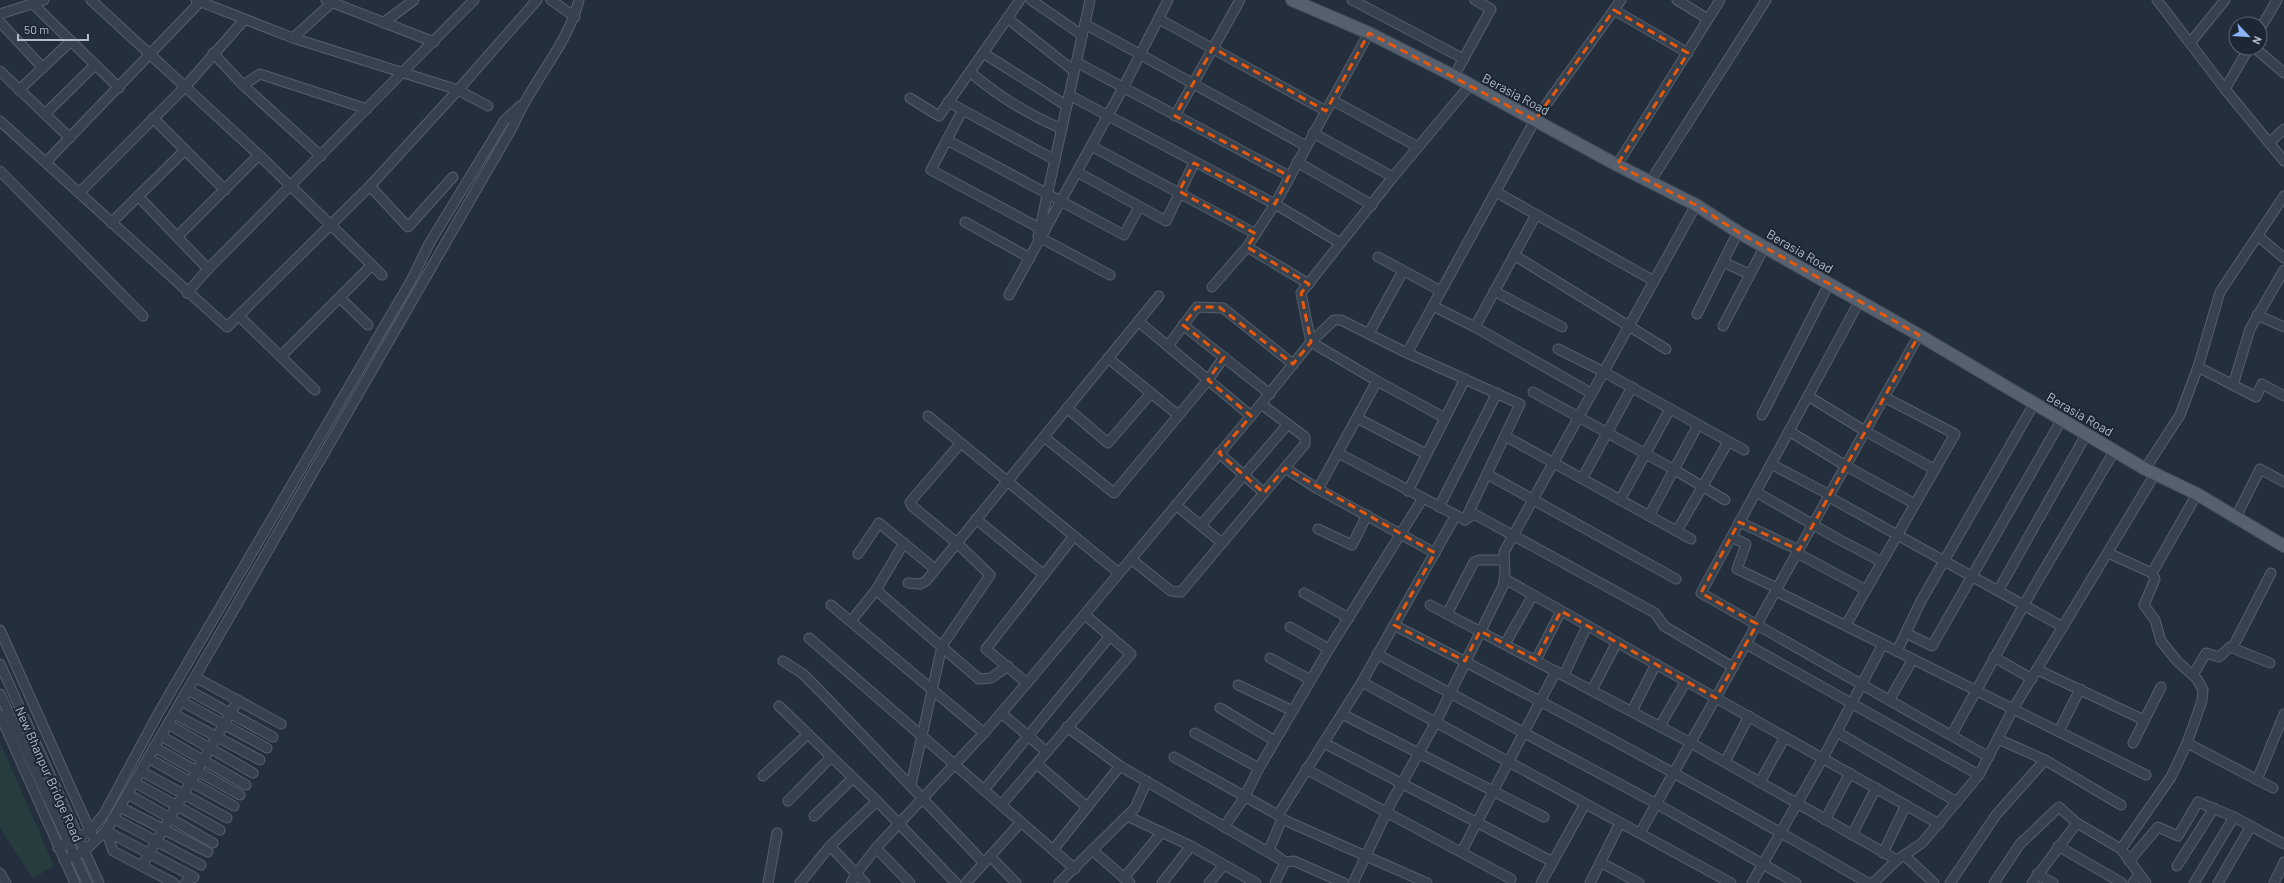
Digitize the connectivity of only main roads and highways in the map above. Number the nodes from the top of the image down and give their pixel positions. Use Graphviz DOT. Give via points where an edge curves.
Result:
graph roads {
  1 [pos="1297,1"];
  2 [pos="2284,546"];
  1 -- 2 [label="main road, Berasia Road" via="1369,33 1454,76 1696,205 2150,472 2197,494"];
}
